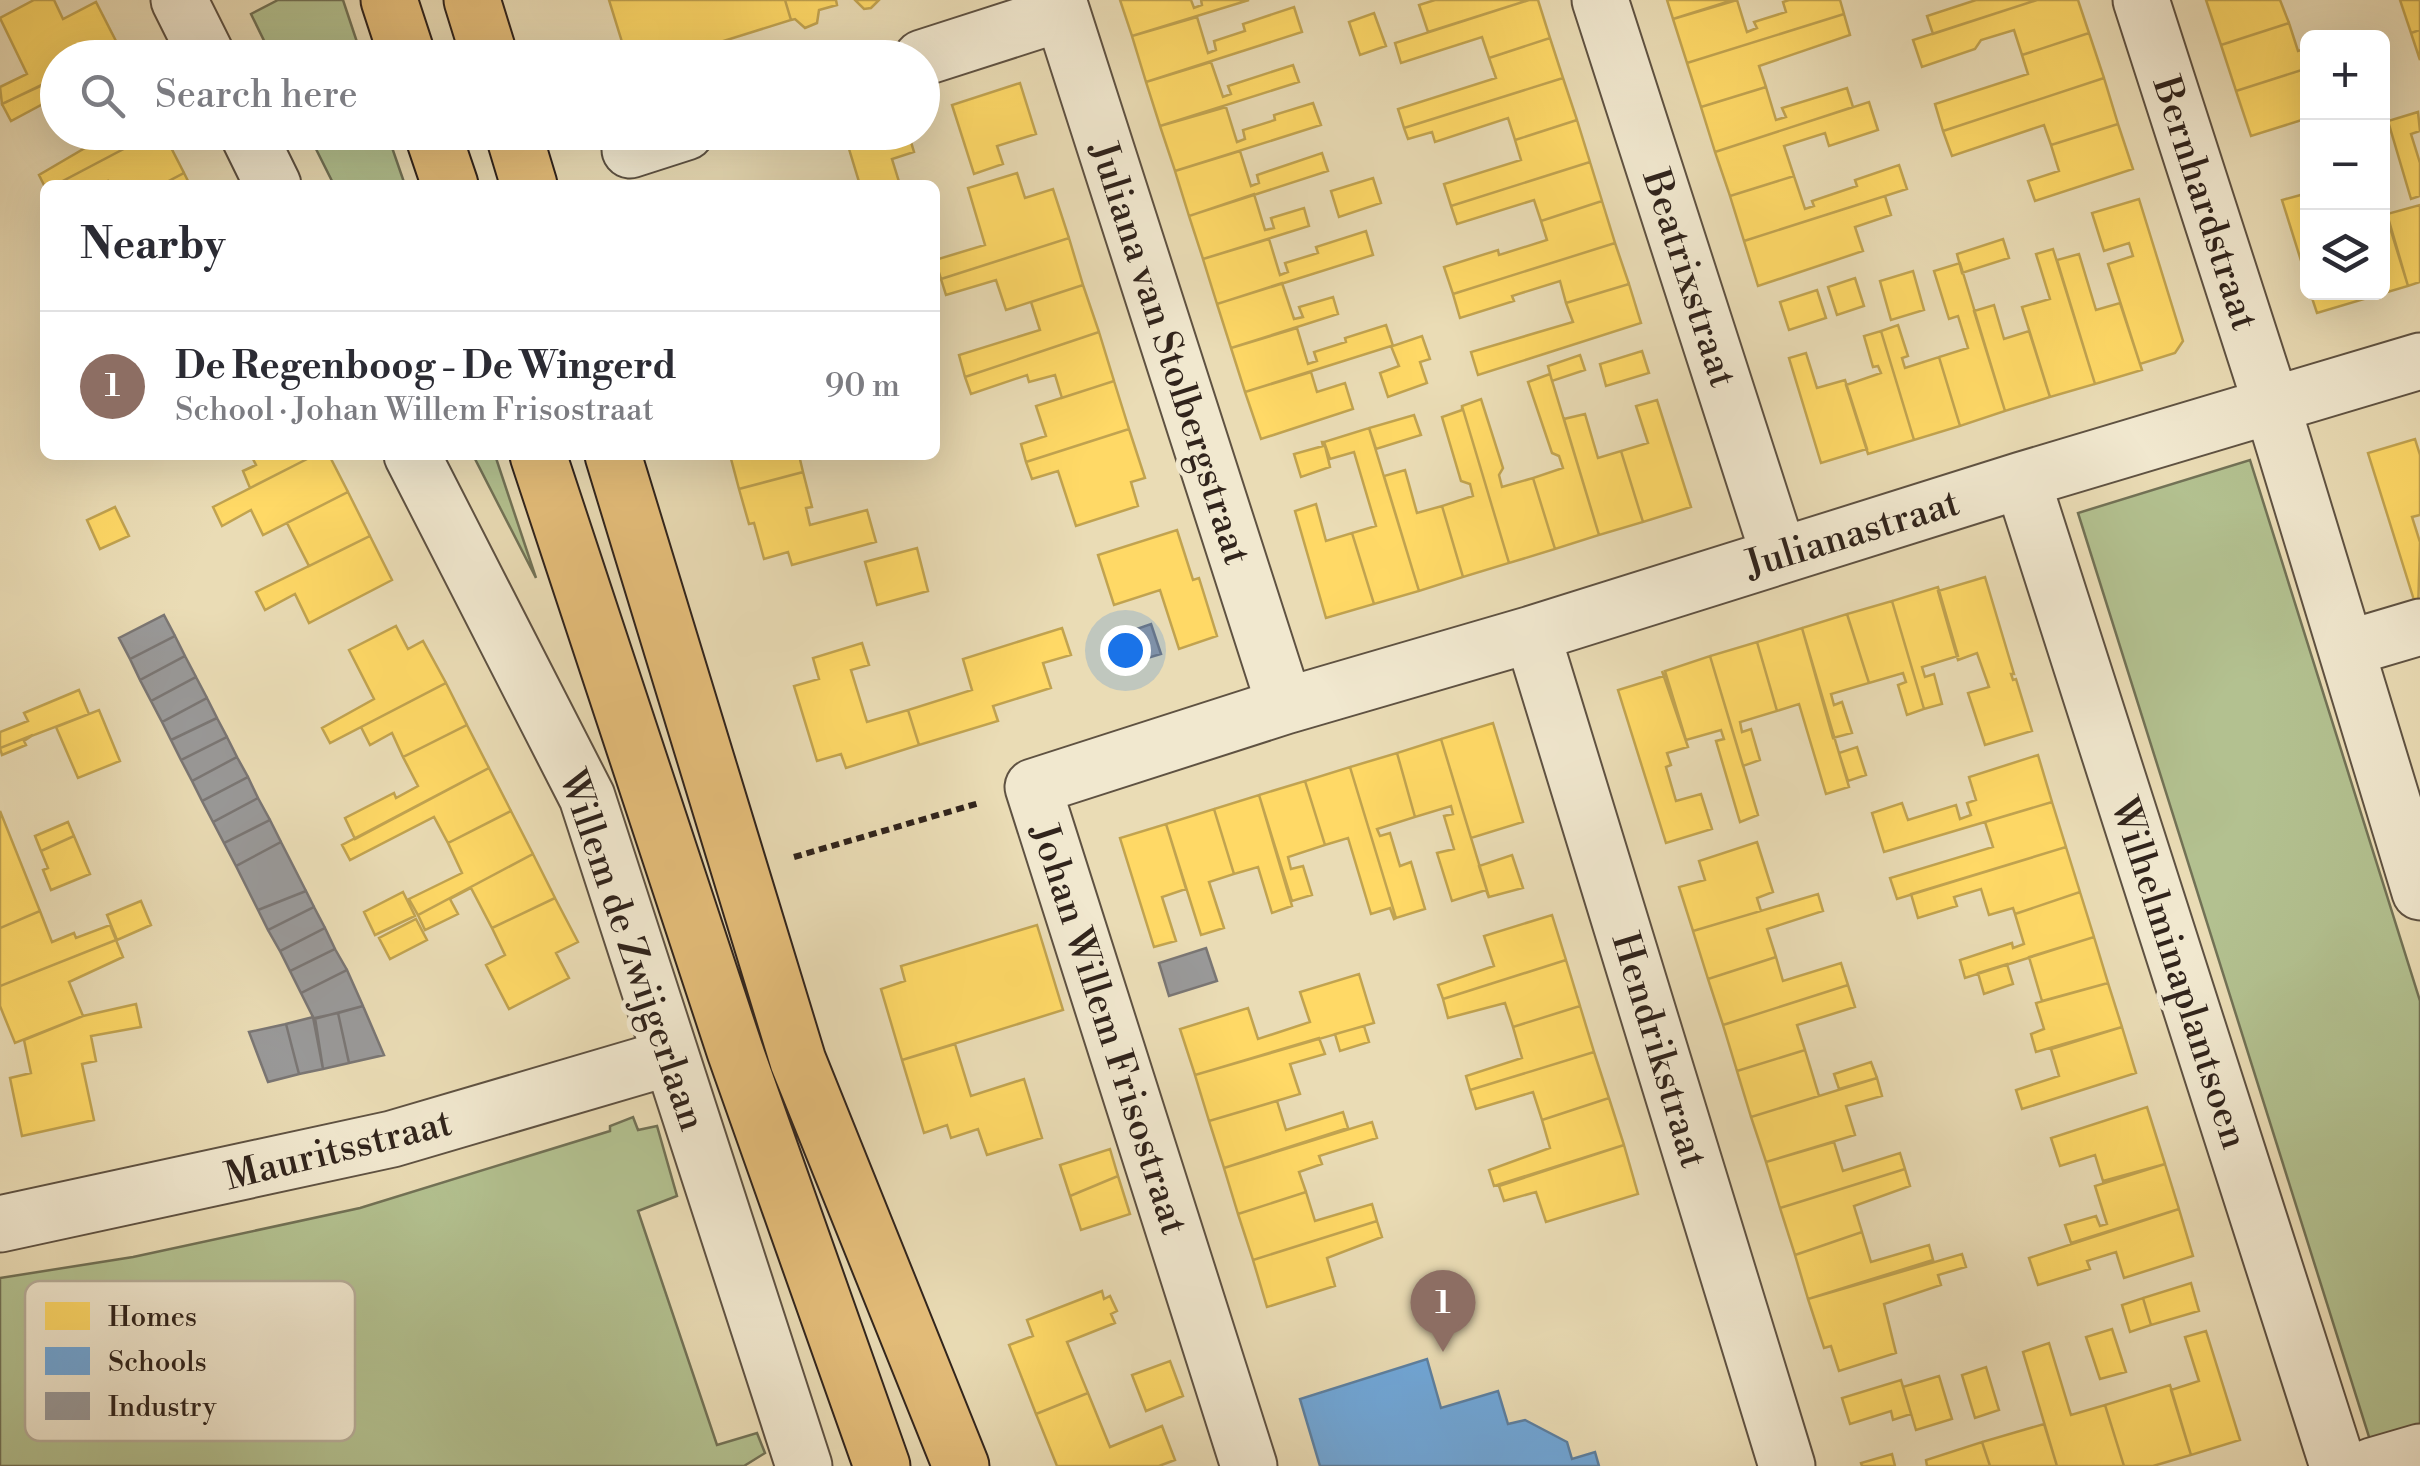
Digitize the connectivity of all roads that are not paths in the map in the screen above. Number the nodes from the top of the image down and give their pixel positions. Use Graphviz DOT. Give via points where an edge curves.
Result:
graph roads {
  1 [pos="178,0"];
  2 [pos="389,0"];
  3 [pos="472,0"];
  4 [pos="1600,0"];
  5 [pos="2141,0"];
  6 [pos="1060,6"];
  7 [pos="199,40"];
  8 [pos="402,40"];
  9 [pos="484,40"];
  10 [pos="940,51"];
  11 [pos="256,150"];
  12 [pos="438,150"];
  13 [pos="518,150"];
  14 [pos="271,180"];
  15 [pos="448,180"];
  16 [pos="527,180"];
  17 [pos="2420,361"];
  18 [pos="2272,406"];
  19 [pos="415,460"];
  20 [pos="540,460"];
  21 [pos="614,460"];
  22 [pos="2022,480"];
  23 [pos="1779,555"];
  24 [pos="2420,627"];
  25 [pos="1532,634"];
  26 [pos="2346,649"];
  27 [pos="1285,706"];
  28 [pos="2405,790"];
  29 [pos="2420,892"];
  30 [pos="672,1058"];
  31 [pos="0,1224"];
  32 [pos="2420,1452"];
  33 [pos="804,1466"];
  34 [pos="882,1466"];
  35 [pos="961,1466"];
  36 [pos="1249,1466"];
  37 [pos="1787,1466"];
  38 [pos="2338,1466"];
  39 [pos="2372,1466"];
  1 -- 7 [label="street"];
  2 -- 8 [label="main road"];
  3 -- 9 [label="main road"];
  4 -- 23 [label="street, Beatrixstraat"];
  5 -- 18 [label="street, Bernhardstraat"];
  6 -- 10 [label="street"];
  6 -- 27 [label="street, Juliana van Stolbergstraat"];
  11 -- 14 [label="street"];
  12 -- 15 [label="main road"];
  13 -- 16 [label="main road"];
  17 -- 18 [label="street, Julianastraat"];
  18 -- 22 [label="street, Julianastraat"];
  18 -- 26 [label="street"];
  19 -- 30 [label="street, Willem de Zwijgerlaan" via="587,796"];
  20 -- 34 [label="main road, Willem de Zwijgerlaan" via="735,1052"];
  21 -- 35 [label="main road" via="798,1060"];
  22 -- 23 [label="street, Julianastraat"];
  22 -- 38 [label="street, Wilhelminaplantsoen"];
  23 -- 25 [label="street, Julianastraat"];
  24 -- 26 [label="street"];
  25 -- 27 [label="street, Julianastraat"];
  25 -- 37 [label="street, Hendrikstraat"];
  26 -- 28 [label="street"];
  27 -- 36 [label="street, Johan Willem Frisostraat" via="1033,787"];
  28 -- 29 [label="street"];
  30 -- 31 [label="street, Mauritsstraat" via="392,1139"];
  30 -- 33 [label="street, Willem de Zwijgerlaan"];
  32 -- 39 [label="street"];
}
